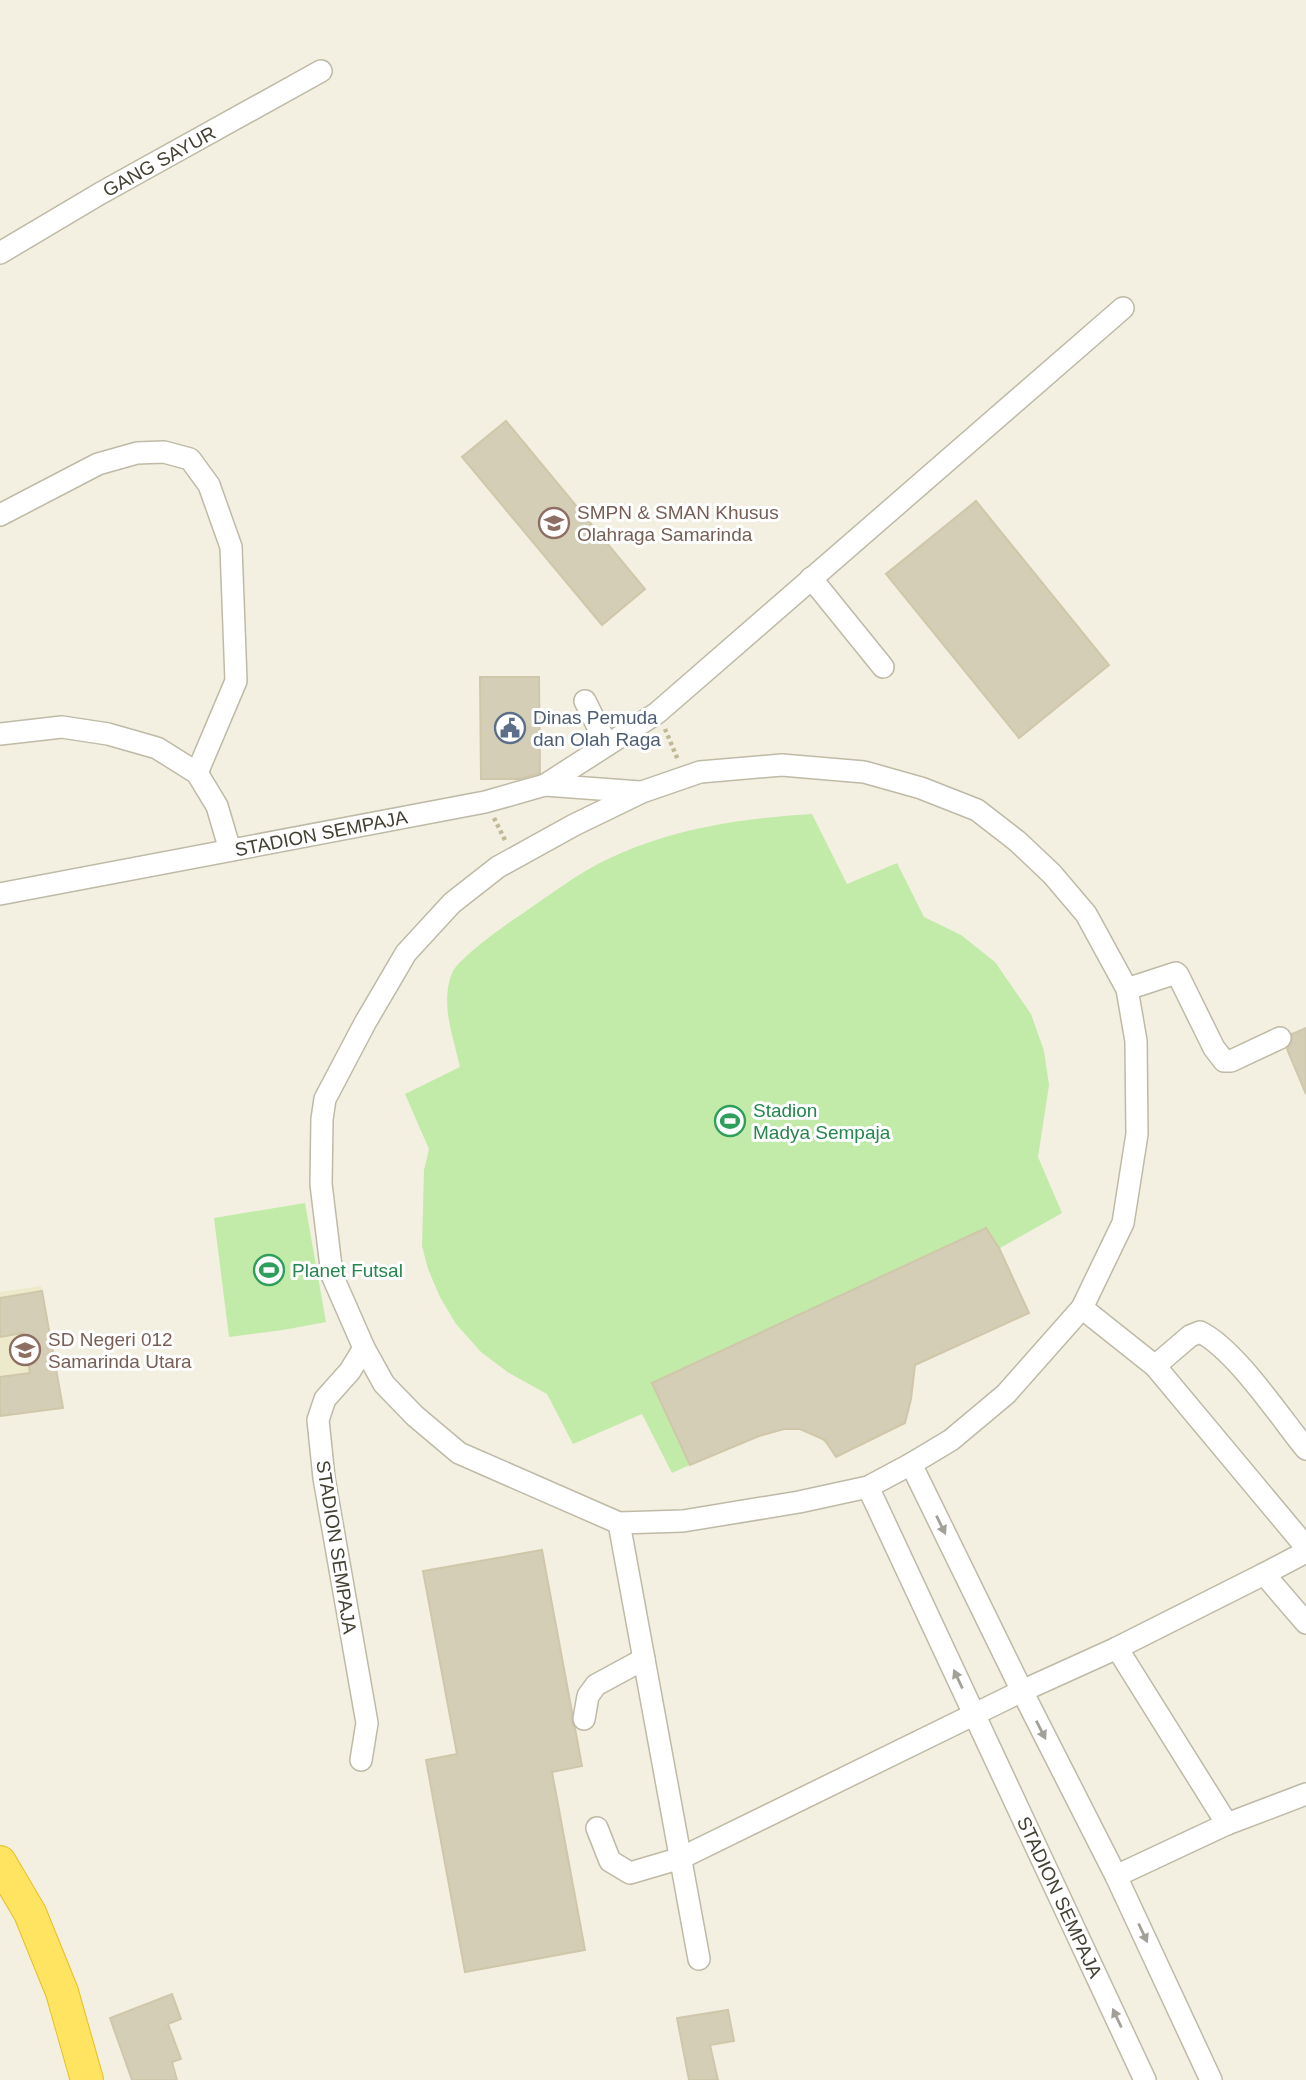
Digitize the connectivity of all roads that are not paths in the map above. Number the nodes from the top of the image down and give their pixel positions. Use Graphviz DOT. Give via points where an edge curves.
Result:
graph roads {
  1 [pos="321,71"];
  2 [pos="0,253"];
  3 [pos="1123,308"];
  4 [pos="0,515"];
  5 [pos="811,578"];
  6 [pos="883,667"];
  7 [pos="585,701"];
  8 [pos="0,734"];
  9 [pos="607,745"];
  10 [pos="197,773"];
  11 [pos="545,785"];
  12 [pos="642,792"];
  13 [pos="230,850"];
  14 [pos="0,894"];
  15 [pos="1127,989"];
  16 [pos="1280,1038"];
  17 [pos="1082,1308"];
  18 [pos="364,1348"];
  19 [pos="1155,1366"];
  20 [pos="1306,1449"];
  21 [pos="911,1464"];
  22 [pos="869,1487"];
  23 [pos="620,1523"];
  24 [pos="1306,1549"];
  25 [pos="1265,1574"];
  26 [pos="1306,1623"];
  27 [pos="1117,1648"];
  28 [pos="644,1659"];
  29 [pos="1022,1691"];
  30 [pos="974,1714"];
  31 [pos="584,1719"];
  32 [pos="361,1759"];
  33 [pos="1306,1794"];
  34 [pos="1227,1824"];
  35 [pos="597,1828"];
  36 [pos="681,1858"];
  37 [pos="0,1862"];
  38 [pos="1116,1875"];
  39 [pos="699,1959"];
  40 [pos="87,2080"];
  41 [pos="1145,2080"];
  42 [pos="1210,2080"];
  1 -- 2 [label="street, GANG SAYUR"];
  3 -- 5 [label="street"];
  4 -- 10 [label="street" via="99,464 137,453 164,452 190,458 208,485 232,547 236,681"];
  5 -- 6 [label="street"];
  5 -- 9 [label="street" via="657,713"];
  7 -- 9 [label="street"];
  8 -- 10 [label="street" via="62,727 108,734 157,748"];
  9 -- 11 [label="street"];
  10 -- 13 [label="street" via="217,806"];
  11 -- 12 [label="street, STADION SEMPAJA"];
  11 -- 13 [label="street, STADION SEMPAJA" via="485,802"];
  12 -- 15 [label="street, STADION SEMPAJA" via="700,772 782,765 864,772 976,810 1026,849 1087,914"];
  12 -- 18 [label="street, STADION SEMPAJA" via="514,856 452,903 406,953 325,1098 321,1184 332,1275"];
  13 -- 14 [label="street, STADION SEMPAJA"];
  15 -- 16 [label="street" via="1176,973 1224,1061"];
  15 -- 17 [label="street, STADION SEMPAJA" via="1136,1041 1137,1134 1123,1223"];
  17 -- 19 [label="street"];
  17 -- 21 [label="street, STADION SEMPAJA" via="1006,1394 951,1440"];
  18 -- 23 [label="street, STADION SEMPAJA" via="384,1384 459,1453"];
  18 -- 32 [label="street, STADION SEMPAJA" via="324,1399 318,1420 324,1478 368,1723"];
  19 -- 20 [label="street" via="1190,1336 1200,1332 1211,1338"];
  19 -- 24 [label="street"];
  21 -- 22 [label="street, STADION SEMPAJA"];
  21 -- 29 [label="street, one-way"];
  22 -- 23 [label="street, STADION SEMPAJA" via="683,1521"];
  30 -- 22 [label="street, STADION SEMPAJA, one-way"];
  23 -- 28 [label="street"];
  24 -- 25 [label="street"];
  25 -- 26 [label="street"];
  25 -- 27 [label="street"];
  27 -- 29 [label="street"];
  27 -- 34 [label="street"];
  28 -- 31 [label="street" via="596,1685 588,1696"];
  28 -- 36 [label="street"];
  29 -- 30 [label="street"];
  29 -- 38 [label="street, one-way"];
  30 -- 36 [label="street"];
  41 -- 30 [label="street, STADION SEMPAJA, one-way"];
  33 -- 34 [label="street"];
  34 -- 38 [label="street"];
  35 -- 36 [label="street" via="610,1861 630,1873"];
  36 -- 39 [label="street"];
  37 -- 40 [label="highway" via="30,1913 62,1992"];
  38 -- 42 [label="street, one-way"];
}
